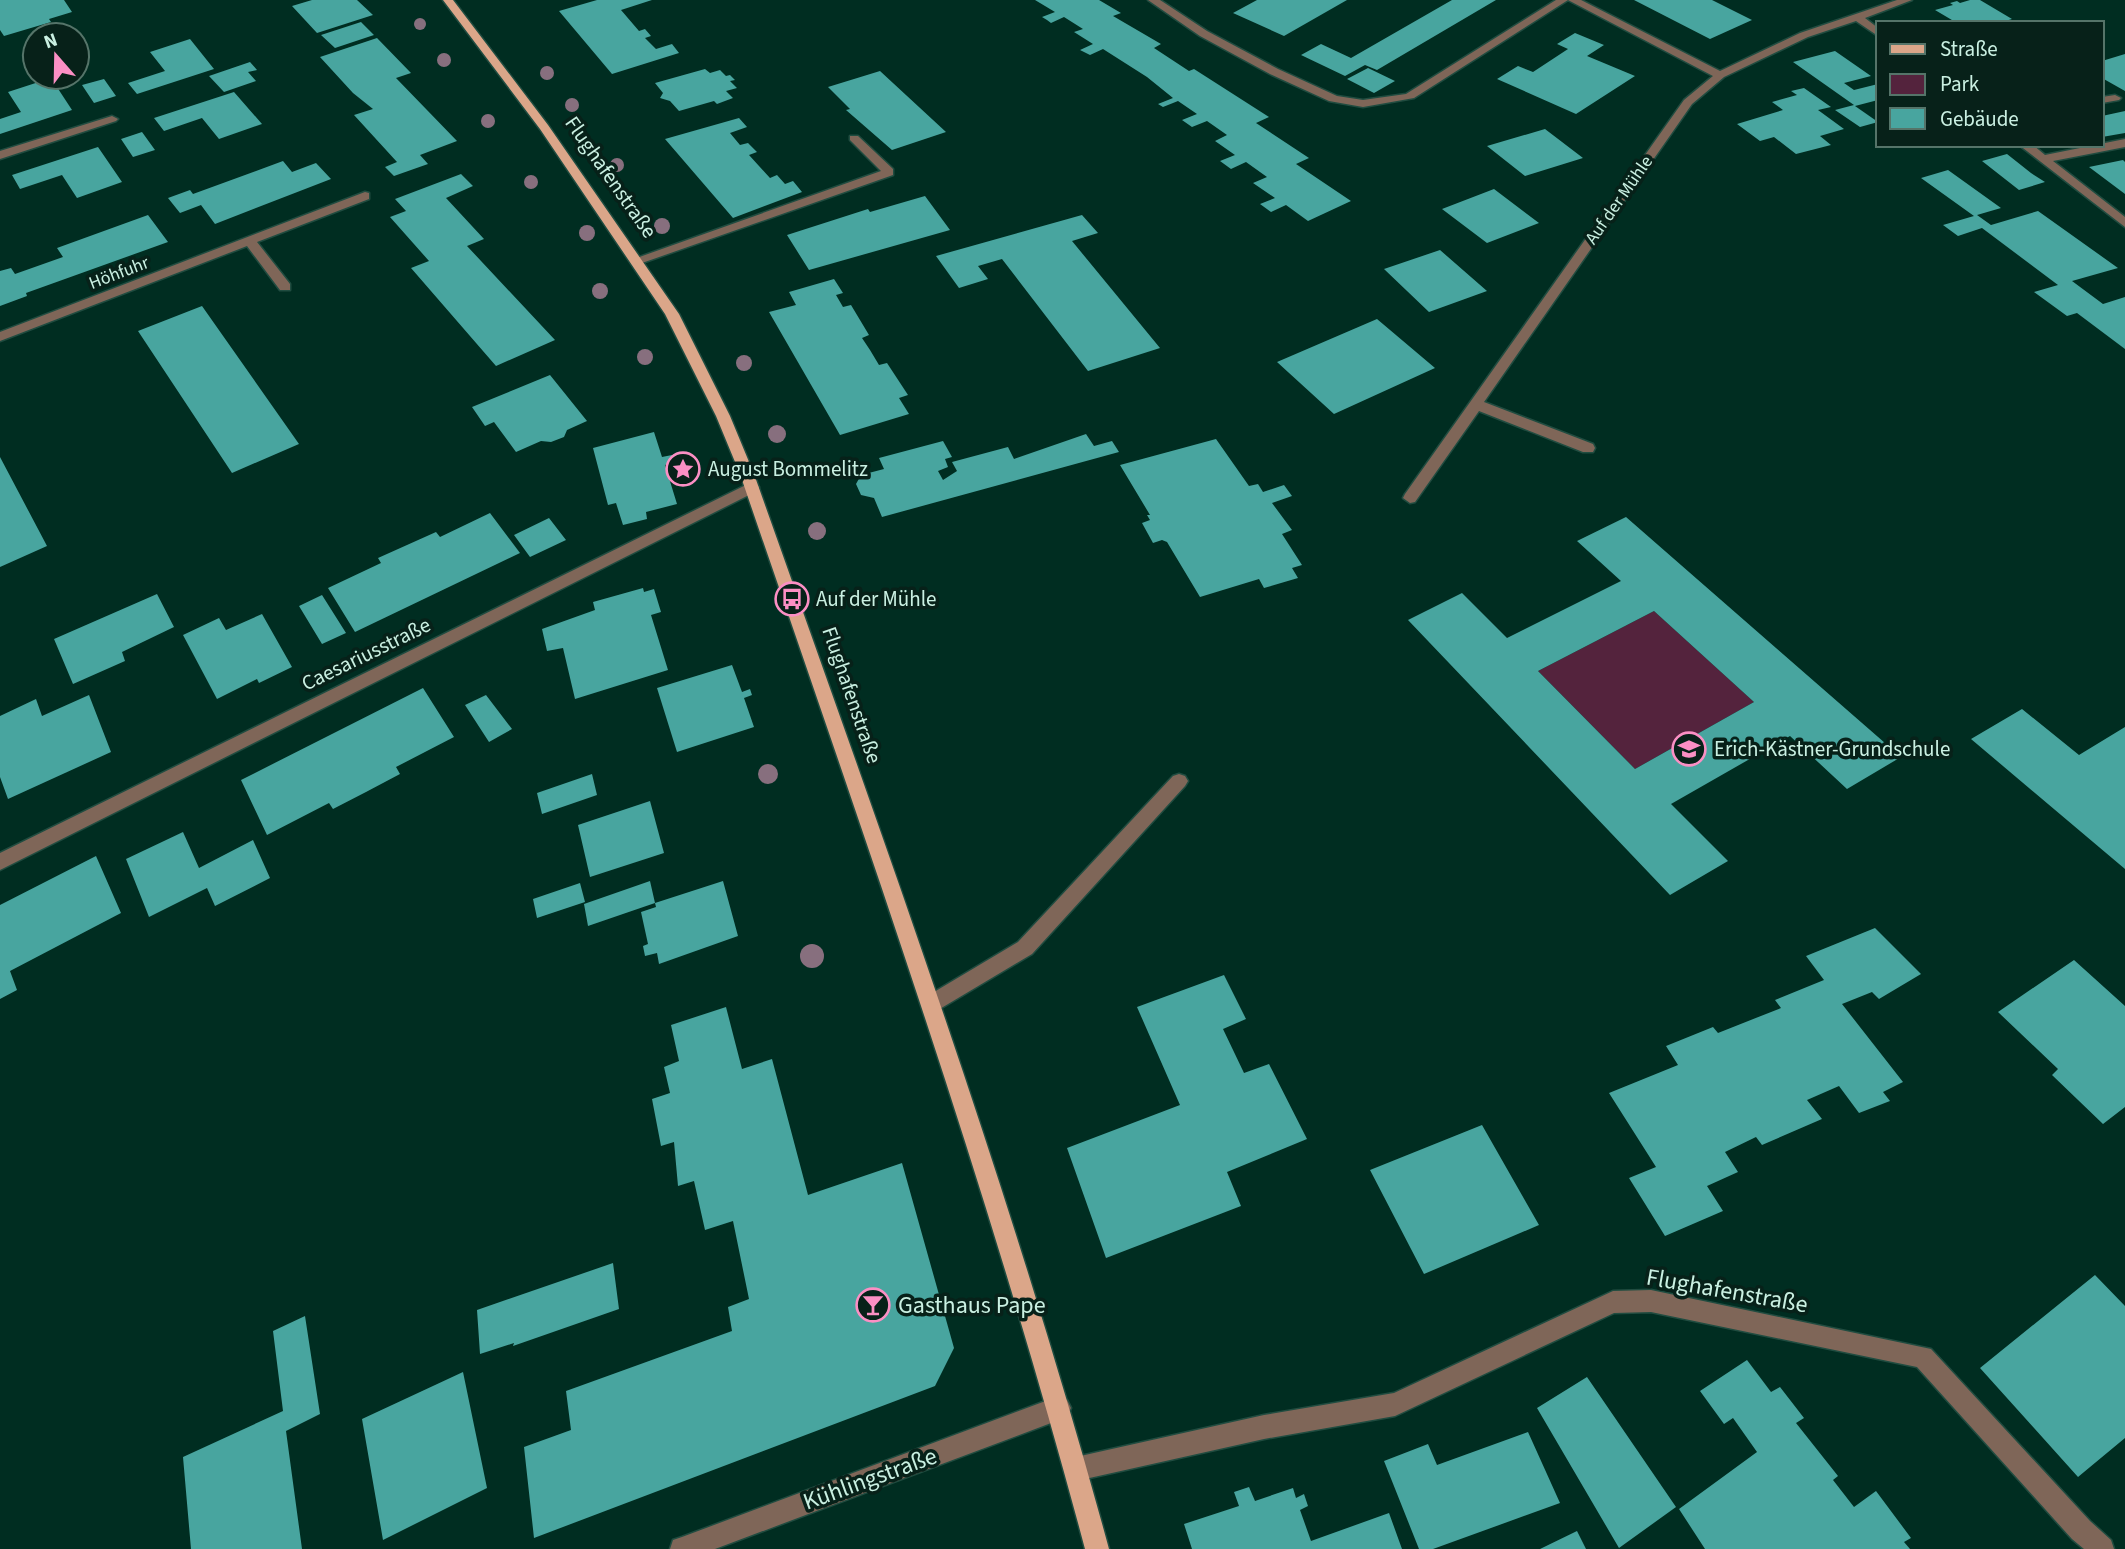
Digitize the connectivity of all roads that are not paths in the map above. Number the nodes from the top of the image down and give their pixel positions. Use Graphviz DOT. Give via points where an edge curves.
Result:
graph roads {
  1 [pos="448,0"];
  2 [pos="1153,0"];
  3 [pos="1563,0"];
  4 [pos="1573,0"];
  5 [pos="1907,0"];
  6 [pos="1856,16"];
  7 [pos="1876,31"];
  8 [pos="1720,75"];
  9 [pos="112,119"];
  10 [pos="854,138"];
  11 [pos="2125,143"];
  12 [pos="2028,147"];
  13 [pos="0,155"];
  14 [pos="2043,159"];
  15 [pos="366,196"];
  16 [pos="2125,223"];
  17 [pos="250,241"];
  18 [pos="638,260"];
  19 [pos="285,287"];
  20 [pos="0,337"];
  21 [pos="1475,404"];
  22 [pos="1588,448"];
  23 [pos="752,487"];
  24 [pos="1410,498"];
  25 [pos="1179,781"];
  26 [pos="0,862"];
  27 [pos="931,1004"];
  28 [pos="1059,1408"];
  29 [pos="1076,1469"];
  30 [pos="682,1549"];
  31 [pos="1097,1549"];
  32 [pos="2102,1549"];
  1 -- 18 [label="main road, Flughafenstraße"];
  2 -- 3 [label="street" via="1258,64 1332,97 1364,105 1410,96"];
  4 -- 8 [label="street"];
  5 -- 6 [label="street, Auf der Mühle"];
  6 -- 7 [label="street"];
  6 -- 8 [label="street, Auf der Mühle"];
  8 -- 21 [label="street, Auf der Mühle" via="1688,102"];
  9 -- 13 [label="street"];
  10 -- 18 [label="street" via="889,172"];
  11 -- 14 [label="street"];
  12 -- 14 [label="street"];
  14 -- 16 [label="street"];
  15 -- 17 [label="street, Höhfuhr"];
  17 -- 19 [label="street"];
  17 -- 20 [label="street, Höhfuhr"];
  18 -- 23 [label="main road, Flughafenstraße" via="672,314"];
  21 -- 22 [label="street"];
  21 -- 24 [label="street, Auf der Mühle"];
  23 -- 26 [label="street, Caesariusstraße"];
  23 -- 27 [label="main road, Flughafenstraße"];
  25 -- 27 [label="street" via="1025,948"];
  27 -- 28 [label="main road, Flughafenstraße"];
  28 -- 29 [label="main road, Flughafenstraße"];
  28 -- 30 [label="street, Kühlingstraße"];
  29 -- 31 [label="main road, Flughafenstraße"];
  29 -- 32 [label="street, Flughafenstraße" via="1264,1427 1395,1404 1613,1302 1651,1301 1923,1357"];
}
